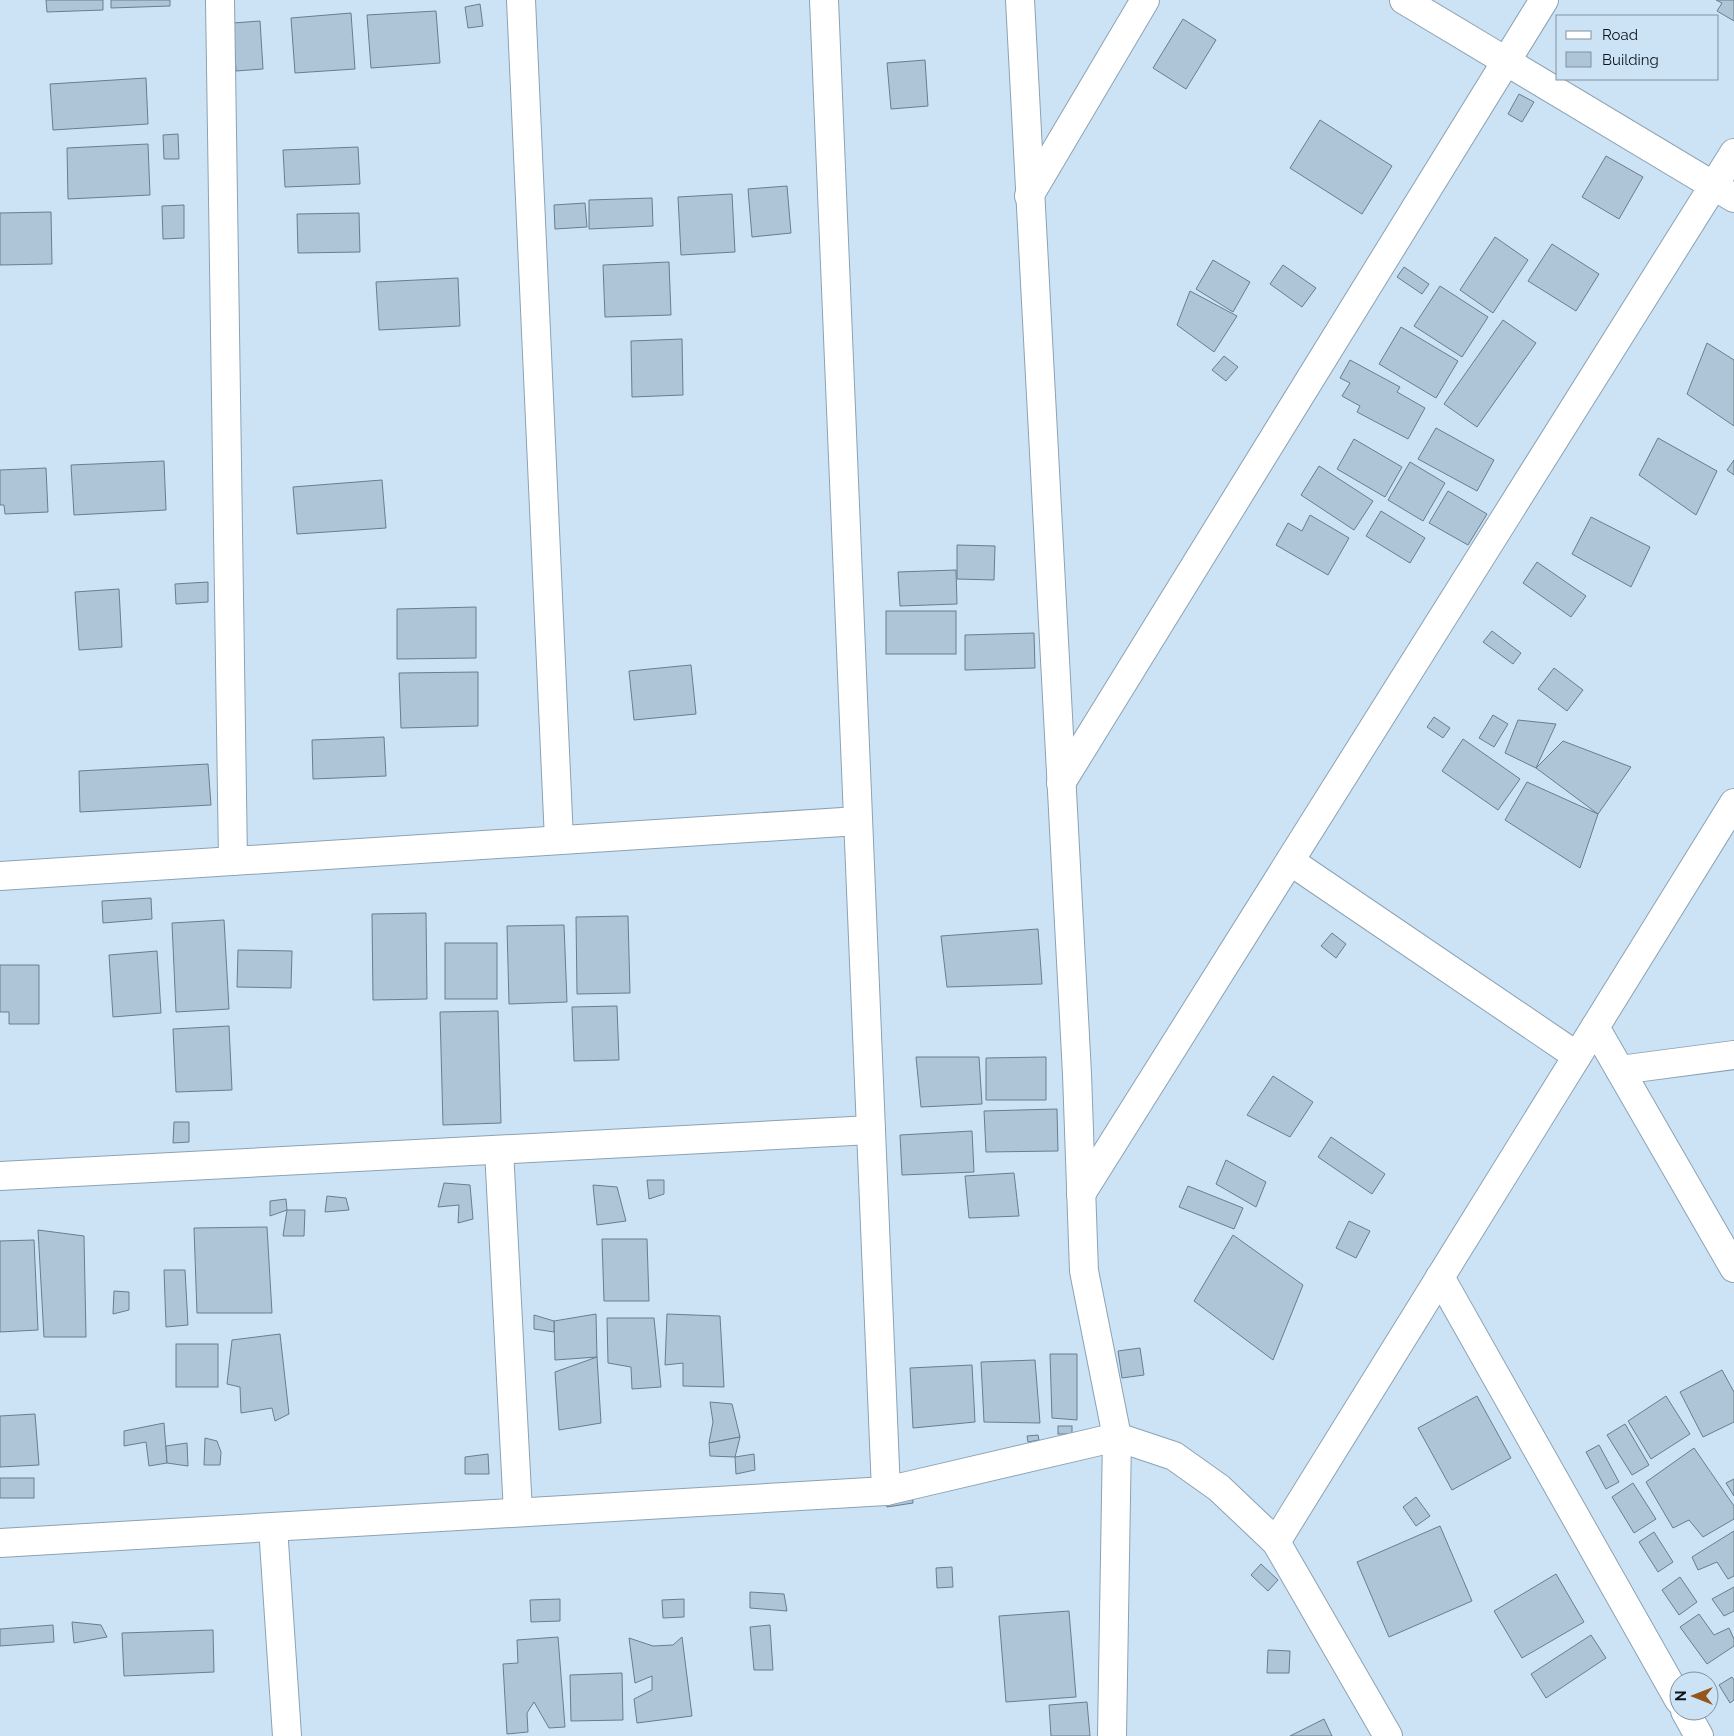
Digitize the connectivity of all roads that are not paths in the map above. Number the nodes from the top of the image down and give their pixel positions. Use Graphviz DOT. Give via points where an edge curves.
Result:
graph roads {
  1 [pos="220,0"];
  2 [pos="522,0"];
  3 [pos="824,0"];
  4 [pos="1020,0"];
  5 [pos="1145,0"];
  6 [pos="1404,0"];
  7 [pos="1544,0"];
  8 [pos="1506,62"];
  9 [pos="1734,153"];
  10 [pos="1724,192"];
  11 [pos="1029,196"];
  12 [pos="1061,782"];
  13 [pos="1734,803"];
  14 [pos="858,821"];
  15 [pos="559,840"];
  16 [pos="233,861"];
  17 [pos="1290,861"];
  18 [pos="0,876"];
  19 [pos="1595,1027"];
  20 [pos="1734,1055"];
  21 [pos="1578,1056"];
  22 [pos="1620,1070"];
  23 [pos="871,1130"];
  24 [pos="499,1150"];
  25 [pos="0,1176"];
  26 [pos="1081,1194"];
  27 [pos="1734,1268"];
  28 [pos="1440,1277"];
  29 [pos="1117,1438"];
  30 [pos="886,1490"];
  31 [pos="518,1512"];
  32 [pos="273,1527"];
  33 [pos="1276,1542"];
  34 [pos="0,1543"];
  35 [pos="1669,1682"];
  36 [pos="1691,1721"];
  37 [pos="287,1736"];
  38 [pos="1112,1736"];
  39 [pos="1388,1736"];
  40 [pos="1699,1736"];
  1 -- 16 [label="street"];
  2 -- 15 [label="street"];
  3 -- 14 [label="street"];
  4 -- 11 [label="street"];
  5 -- 11 [label="street"];
  6 -- 8 [label="street"];
  7 -- 8 [label="street"];
  8 -- 10 [label="street"];
  8 -- 12 [label="street"];
  9 -- 10 [label="street"];
  10 -- 17 [label="street"];
  11 -- 12 [label="street"];
  12 -- 26 [label="street"];
  13 -- 19 [label="street"];
  14 -- 15 [label="street"];
  14 -- 23 [label="street"];
  15 -- 16 [label="street"];
  16 -- 18 [label="street"];
  17 -- 21 [label="street"];
  17 -- 26 [label="street"];
  19 -- 21 [label="street"];
  19 -- 22 [label="street"];
  20 -- 22 [label="street"];
  21 -- 28 [label="street"];
  22 -- 27 [label="street"];
  23 -- 24 [label="street"];
  23 -- 30 [label="street"];
  24 -- 25 [label="street"];
  24 -- 31 [label="street"];
  26 -- 29 [label="street" via="1084,1272"];
  28 -- 33 [label="street"];
  28 -- 35 [label="street"];
  29 -- 30 [label="street"];
  29 -- 33 [label="street" via="1174,1456 1219,1488"];
  29 -- 38 [label="street"];
  30 -- 31 [label="street"];
  31 -- 32 [label="street"];
  32 -- 34 [label="street"];
  32 -- 37 [label="street"];
  33 -- 39 [label="street"];
  36 -- 40 [label="street"];
}
